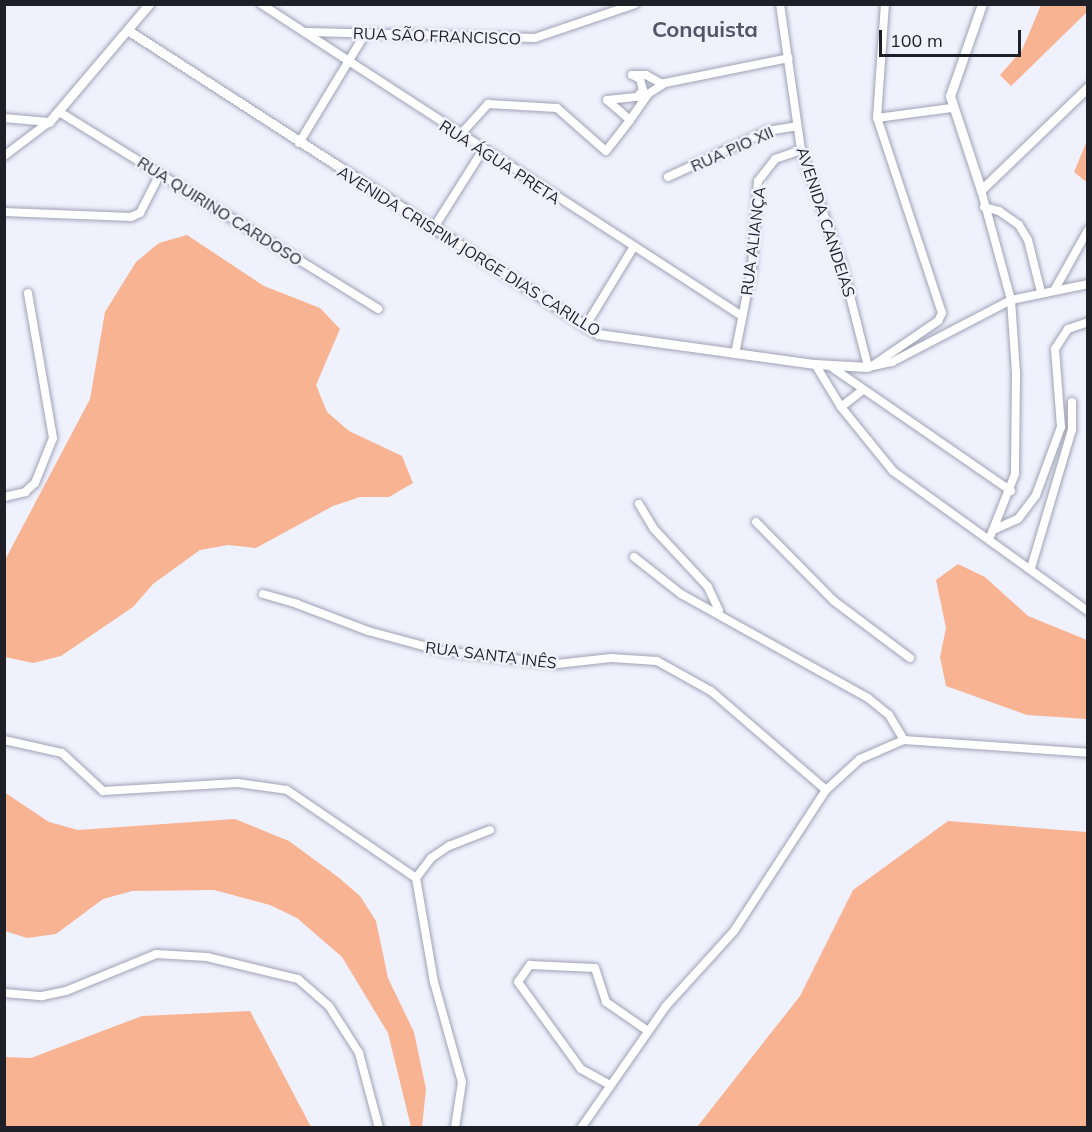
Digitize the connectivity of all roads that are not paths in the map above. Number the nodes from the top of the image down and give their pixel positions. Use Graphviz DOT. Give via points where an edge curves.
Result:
graph roads {
  1 [pos="149,4"];
  2 [pos="261,4"];
  3 [pos="635,4"];
  4 [pos="780,4"];
  5 [pos="885,4"];
  6 [pos="982,4"];
  7 [pos="129,31"];
  8 [pos="305,32"];
  9 [pos="365,34"];
  10 [pos="789,58"];
  11 [pos="349,65"];
  12 [pos="662,84"];
  13 [pos="1088,87"];
  14 [pos="951,108"];
  15 [pos="61,113"];
  16 [pos="4,118"];
  17 [pos="877,118"];
  18 [pos="630,120"];
  19 [pos="50,122"];
  20 [pos="797,126"];
  21 [pos="460,135"];
  22 [pos="299,143"];
  23 [pos="483,150"];
  24 [pos="801,150"];
  25 [pos="4,156"];
  26 [pos="160,174"];
  27 [pos="668,177"];
  28 [pos="981,190"];
  29 [pos="984,207"];
  30 [pos="4,212"];
  31 [pos="433,229"];
  32 [pos="1088,230"];
  33 [pos="633,248"];
  34 [pos="1088,284"];
  35 [pos="1055,289"];
  36 [pos="1041,292"];
  37 [pos="28,293"];
  38 [pos="1011,300"];
  39 [pos="378,309"];
  40 [pos="742,316"];
  41 [pos="1088,322"];
  42 [pos="585,327"];
  43 [pos="735,354"];
  44 [pos="815,364"];
  45 [pos="830,366"];
  46 [pos="870,367"];
  47 [pos="863,390"];
  48 [pos="1072,402"];
  49 [pos="841,407"];
  50 [pos="1011,491"];
  51 [pos="4,497"];
  52 [pos="639,504"];
  53 [pos="756,522"];
  54 [pos="991,534"];
  55 [pos="634,557"];
  56 [pos="1031,568"];
  57 [pos="263,594"];
  58 [pos="719,611"];
  59 [pos="1088,611"];
  60 [pos="910,658"];
  61 [pos="4,740"];
  62 [pos="904,740"];
  63 [pos="1088,753"];
  64 [pos="826,790"];
  65 [pos="490,830"];
  66 [pos="416,878"];
  67 [pos="4,993"];
  68 [pos="648,1031"];
  69 [pos="610,1085"];
  70 [pos="379,1128"];
  71 [pos="455,1128"];
  72 [pos="581,1128"];
  1 -- 7 [label="street"];
  2 -- 8 [label="street, RUA ÁGUA PRETA"];
  3 -- 9 [label="street, RUA SÃO FRANCISCO" via="535,38"];
  4 -- 10 [label="street, AVENIDA CANDEIAS"];
  5 -- 17 [label="street"];
  6 -- 14 [label="street" via="954,76"];
  7 -- 15 [label="street"];
  7 -- 22 [label="street, AVENIDA CRISPIM JORGE DIAS CARILLO"];
  8 -- 9 [label="street, RUA SÃO FRANCISCO"];
  8 -- 11 [label="street, RUA ÁGUA PRETA"];
  9 -- 11 [label="street"];
  10 -- 12 [label="street"];
  10 -- 20 [label="street, AVENIDA CANDEIAS"];
  11 -- 21 [label="street, RUA ÁGUA PRETA"];
  11 -- 22 [label="street"];
  12 -- 18 [label="street" via="648,94"];
  12 -- 18 [label="street" via="646,75 632,75 640,78 643,90 637,97 607,100"];
  13 -- 28 [label="street"];
  14 -- 17 [label="street"];
  14 -- 28 [label="street"];
  15 -- 19 [label="street"];
  15 -- 26 [label="street, RUA QUIRINO CARDOSO"];
  16 -- 19 [label="street"];
  17 -- 46 [label="street" via="942,313 938,321"];
  18 -- 21 [label="street" via="606,151 564,111 528,105 485,105"];
  19 -- 25 [label="street"];
  20 -- 24 [label="street, AVENIDA CANDEIAS"];
  20 -- 27 [label="street, RUA PIO XII" via="766,131"];
  21 -- 23 [label="street, RUA ÁGUA PRETA"];
  22 -- 31 [label="street, AVENIDA CRISPIM JORGE DIAS CARILLO"];
  23 -- 31 [label="street"];
  23 -- 33 [label="street, RUA ÁGUA PRETA"];
  24 -- 40 [label="street, RUA ALIANÇA" via="776,159 758,181 752,268"];
  24 -- 46 [label="street, AVENIDA CANDEIAS" via="843,268"];
  26 -- 30 [label="street" via="140,213 131,217"];
  26 -- 39 [label="street, RUA QUIRINO CARDOSO"];
  28 -- 29 [label="street"];
  29 -- 36 [label="street" via="999,211 1020,225"];
  29 -- 38 [label="street"];
  31 -- 42 [label="street, AVENIDA CRISPIM JORGE DIAS CARILLO"];
  32 -- 35 [label="street"];
  33 -- 40 [label="street, RUA ÁGUA PRETA"];
  33 -- 42 [label="street"];
  34 -- 35 [label="street, AVENIDA CRISPIM JORGE DIAS CARILLO"];
  35 -- 36 [label="street, AVENIDA CRISPIM JORGE DIAS CARILLO"];
  36 -- 38 [label="street, AVENIDA CRISPIM JORGE DIAS CARILLO"];
  37 -- 51 [label="street" via="53,438 39,475 25,492"];
  38 -- 46 [label="street, AVENIDA CRISPIM JORGE DIAS CARILLO" via="892,362"];
  38 -- 50 [label="street" via="1016,374"];
  40 -- 43 [label="street, RUA ALIANÇA"];
  41 -- 54 [label="street" via="1068,329 1055,349 1061,427 1036,495 1018,519"];
  42 -- 43 [label="street, AVENIDA CRISPIM JORGE DIAS CARILLO" via="609,338"];
  43 -- 44 [label="street, AVENIDA CRISPIM JORGE DIAS CARILLO"];
  44 -- 45 [label="street, AVENIDA CRISPIM JORGE DIAS CARILLO"];
  44 -- 49 [label="street"];
  45 -- 46 [label="street, AVENIDA CRISPIM JORGE DIAS CARILLO"];
  45 -- 47 [label="street"];
  47 -- 49 [label="street"];
  47 -- 50 [label="street"];
  48 -- 56 [label="street" via="1072,430"];
  49 -- 54 [label="street" via="893,471 922,496"];
  50 -- 54 [label="street"];
  52 -- 58 [label="street" via="654,529 708,587"];
  53 -- 60 [label="street" via="834,601"];
  54 -- 56 [label="street"];
  55 -- 58 [label="street" via="681,594"];
  56 -- 59 [label="street"];
  57 -- 64 [label="street, RUA SANTA INÊS" via="368,631 442,651 557,664 611,658 657,661 711,691"];
  58 -- 62 [label="street" via="868,698 889,715"];
  61 -- 66 [label="street" via="62,753 95,785 114,792 238,783 287,790"];
  62 -- 63 [label="street"];
  62 -- 64 [label="street" via="860,759"];
  64 -- 68 [label="street" via="734,932"];
  65 -- 66 [label="street" via="449,846 431,858"];
  66 -- 71 [label="street" via="434,982 462,1083"];
  67 -- 70 [label="street" via="42,996 66,991 156,954 207,957 298,979 329,1006 359,1053"];
  68 -- 69 [label="street"];
  68 -- 69 [label="street" via="606,1002 595,968 530,965 518,982 581,1069"];
  69 -- 72 [label="street"];
}
